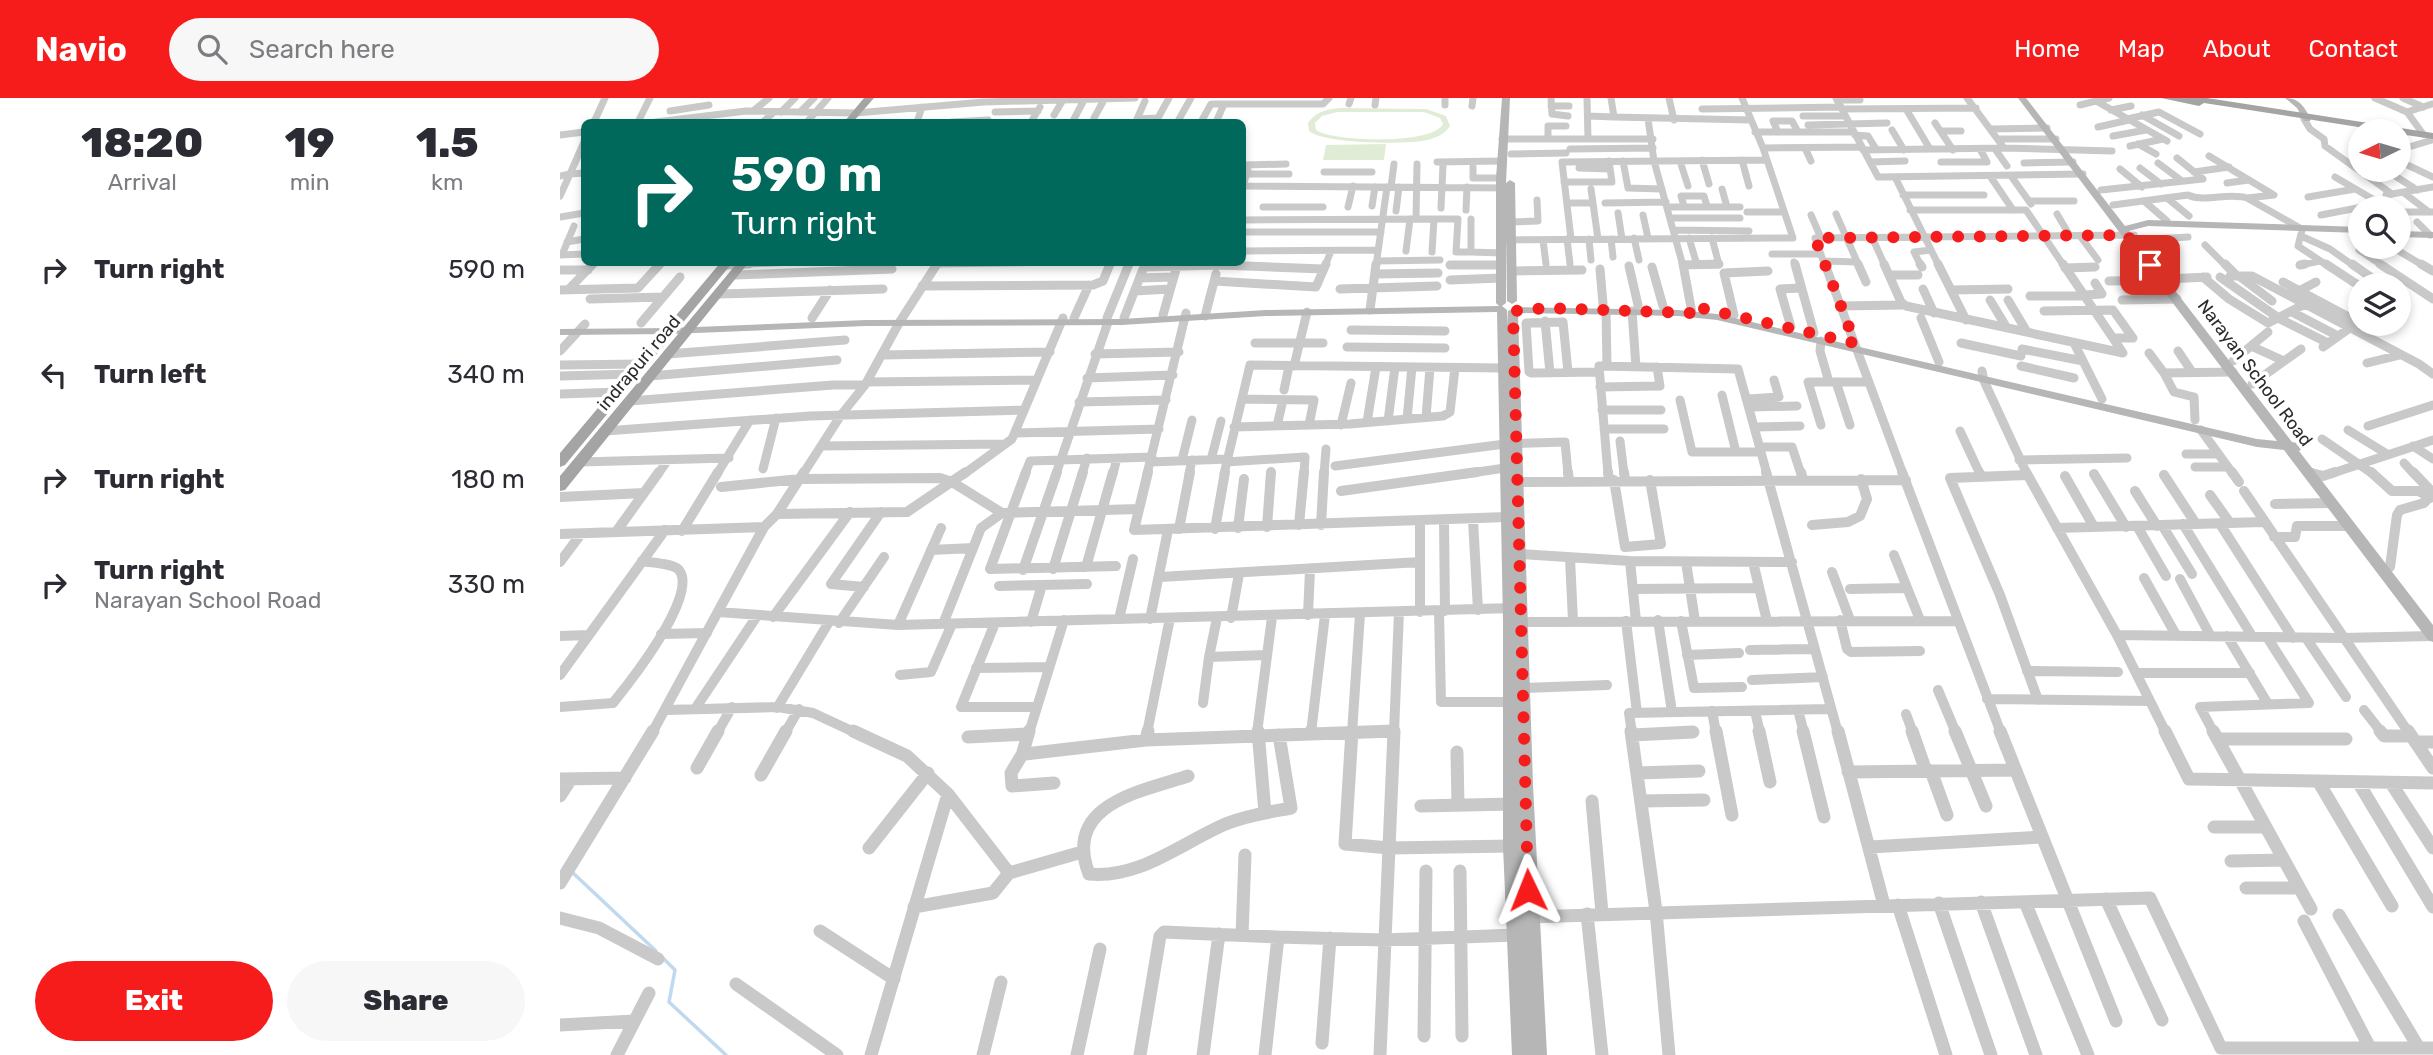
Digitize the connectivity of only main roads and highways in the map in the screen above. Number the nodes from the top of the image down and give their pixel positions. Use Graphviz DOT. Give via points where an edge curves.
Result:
graph roads {
  1 [pos="869,98"];
  2 [pos="880,98"];
  3 [pos="2166,98"];
  4 [pos="2189,98"];
  5 [pos="2209,100"];
  6 [pos="2303,117"];
  7 [pos="858,118"];
  8 [pos="2348,125"];
  9 [pos="2412,135"];
  10 [pos="2430,137"];
  11 [pos="735,266"];
  12 [pos="683,327"];
  13 [pos="642,371"];
  14 [pos="624,396"];
  15 [pos="560,462"];
  16 [pos="560,487"];
  1 -- 7 [label="main road"];
  2 -- 7 [label="main road"];
  3 -- 6 [label="main road"];
  4 -- 5 [label="main road"];
  5 -- 6 [label="main road"];
  6 -- 8 [label="main road"];
  6 -- 10 [label="main road"];
  9 -- 10 [label="main road"];
  11 -- 12 [label="main road, indrapuri road"];
  11 -- 12 [label="main road, indrapuri road" via="720,294"];
  12 -- 13 [label="main road, indrapuri road"];
  12 -- 13 [label="main road, indrapuri road" via="668,355"];
  13 -- 14 [label="main road, indrapuri road"];
  14 -- 15 [label="main road, indrapuri road"];
  14 -- 16 [label="main road, indrapuri road" via="606,430"];
}
